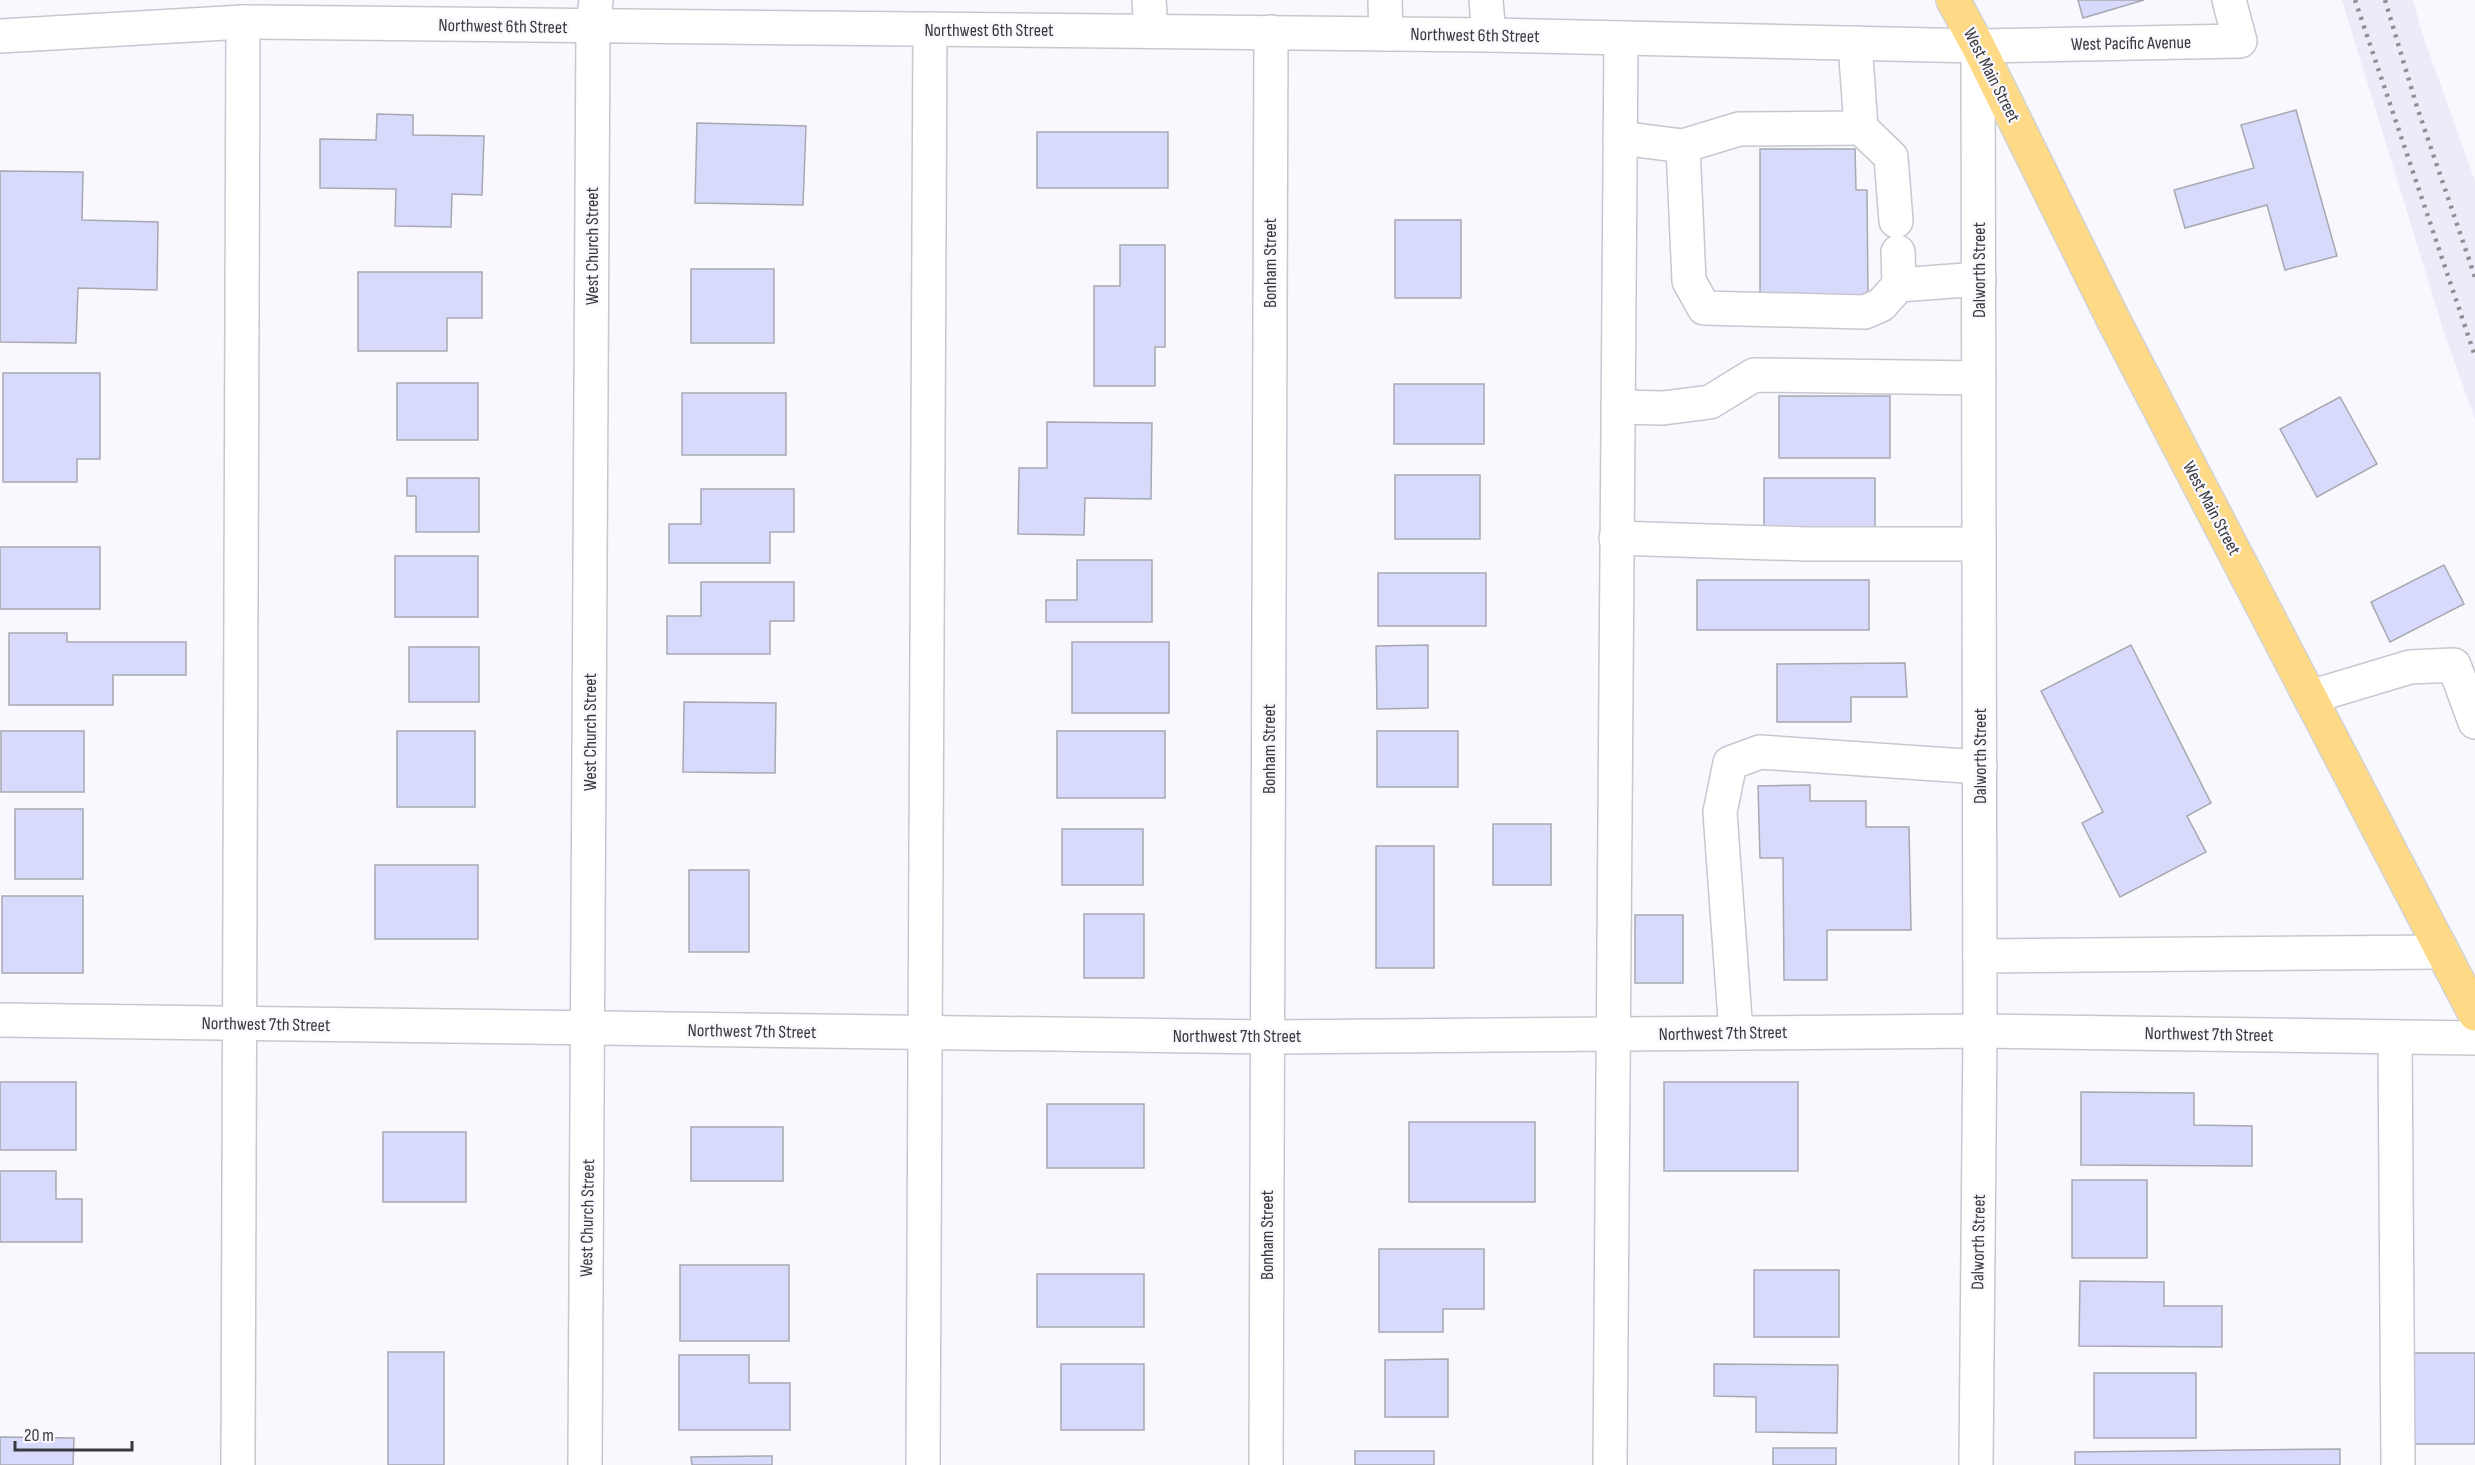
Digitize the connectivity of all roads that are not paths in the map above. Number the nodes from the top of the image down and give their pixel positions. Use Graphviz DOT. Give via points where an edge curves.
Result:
graph roads {
  1 [pos="1385,0"];
  2 [pos="1486,0"];
  3 [pos="1953,0"];
  4 [pos="2229,0"];
  5 [pos="401,12"];
  6 [pos="595,14"];
  7 [pos="1150,15"];
  8 [pos="243,22"];
  9 [pos="930,29"];
  10 [pos="1271,32"];
  11 [pos="1386,34"];
  12 [pos="1489,35"];
  13 [pos="0,36"];
  14 [pos="1621,38"];
  15 [pos="1855,43"];
  16 [pos="1978,46"];
  17 [pos="1860,128"];
  18 [pos="1620,138"];
  19 [pos="1683,147"];
  20 [pos="1979,279"];
  21 [pos="1899,285"];
  22 [pos="1979,378"];
  23 [pos="1618,407"];
  24 [pos="1616,538"];
  25 [pos="1979,544"];
  26 [pos="2310,697"];
  27 [pos="2475,722"];
  28 [pos="1980,767"];
  29 [pos="2443,952"];
  30 [pos="1980,956"];
  31 [pos="2475,1014"];
  32 [pos="0,1020"];
  33 [pos="240,1024"];
  34 [pos="589,1029"];
  35 [pos="1980,1031"];
  36 [pos="923,1033"];
  37 [pos="1736,1033"];
  38 [pos="1612,1034"];
  39 [pos="1269,1037"];
  40 [pos="2395,1037"];
  41 [pos="2475,1038"];
  42 [pos="238,1465"];
  43 [pos="585,1465"];
  44 [pos="923,1465"];
  45 [pos="1266,1465"];
  46 [pos="1610,1465"];
  47 [pos="1976,1465"];
  48 [pos="2398,1465"];
  1 -- 11 [label="street"];
  2 -- 12 [label="street"];
  3 -- 16 [label="main road, West Main Street"];
  4 -- 16 [label="street, West Pacific Avenue" via="2240,41"];
  5 -- 6 [label="street, Northwest 6th Street"];
  5 -- 8 [label="street, Northwest 6th Street"];
  6 -- 9 [label="street, Northwest 6th Street"];
  6 -- 34 [label="street, West Church Street"];
  7 -- 9 [label="street, Northwest 6th Street"];
  7 -- 10 [label="street, Northwest 6th Street"];
  8 -- 13 [label="street, Northwest 6th Street"];
  8 -- 33 [label="street"];
  9 -- 36 [label="street"];
  10 -- 11 [label="street, Northwest 6th Street"];
  10 -- 39 [label="street, Bonham Street"];
  11 -- 12 [label="street, Northwest 6th Street"];
  12 -- 14 [label="street, Northwest 6th Street"];
  14 -- 15 [label="street, Northwest 6th Street"];
  14 -- 18 [label="street"];
  15 -- 16 [label="street, Northwest 6th Street"];
  15 -- 17 [label="street"];
  16 -- 20 [label="street, Dalworth Street"];
  16 -- 26 [label="main road, West Main Street" via="2114,321"];
  17 -- 19 [label="street" via="1739,129"];
  17 -- 21 [label="street" via="1891,157"];
  18 -- 19 [label="street"];
  18 -- 23 [label="street"];
  19 -- 21 [label="street" via="1689,281 1704,308 1865,312 1881,305"];
  20 -- 21 [label="street"];
  20 -- 22 [label="street, Dalworth Street"];
  22 -- 23 [label="street" via="1754,375 1710,402 1663,408"];
  22 -- 25 [label="street, Dalworth Street"];
  23 -- 24 [label="street"];
  24 -- 25 [label="street"];
  24 -- 38 [label="street"];
  25 -- 28 [label="street, Dalworth Street"];
  26 -- 27 [label="street" via="2410,667 2454,665"];
  26 -- 29 [label="main road, West Main Street"];
  28 -- 30 [label="street, Dalworth Street"];
  28 -- 37 [label="street" via="1760,752 1730,763 1720,812"];
  29 -- 30 [label="street"];
  29 -- 31 [label="main road, West Main Street"];
  30 -- 35 [label="street, Dalworth Street"];
  32 -- 33 [label="street, Northwest 7th Street"];
  33 -- 34 [label="street, Northwest 7th Street"];
  33 -- 42 [label="street"];
  34 -- 36 [label="street, Northwest 7th Street"];
  34 -- 43 [label="street, West Church Street"];
  35 -- 37 [label="street, Northwest 7th Street"];
  35 -- 40 [label="street, Northwest 7th Street"];
  35 -- 47 [label="street, Dalworth Street"];
  36 -- 39 [label="street, Northwest 7th Street"];
  36 -- 44 [label="street"];
  37 -- 38 [label="street, Northwest 7th Street"];
  38 -- 39 [label="street, Northwest 7th Street"];
  38 -- 46 [label="street"];
  39 -- 45 [label="street, Bonham Street"];
  40 -- 41 [label="street, Northwest 7th Street"];
  40 -- 48 [label="street"];
}
